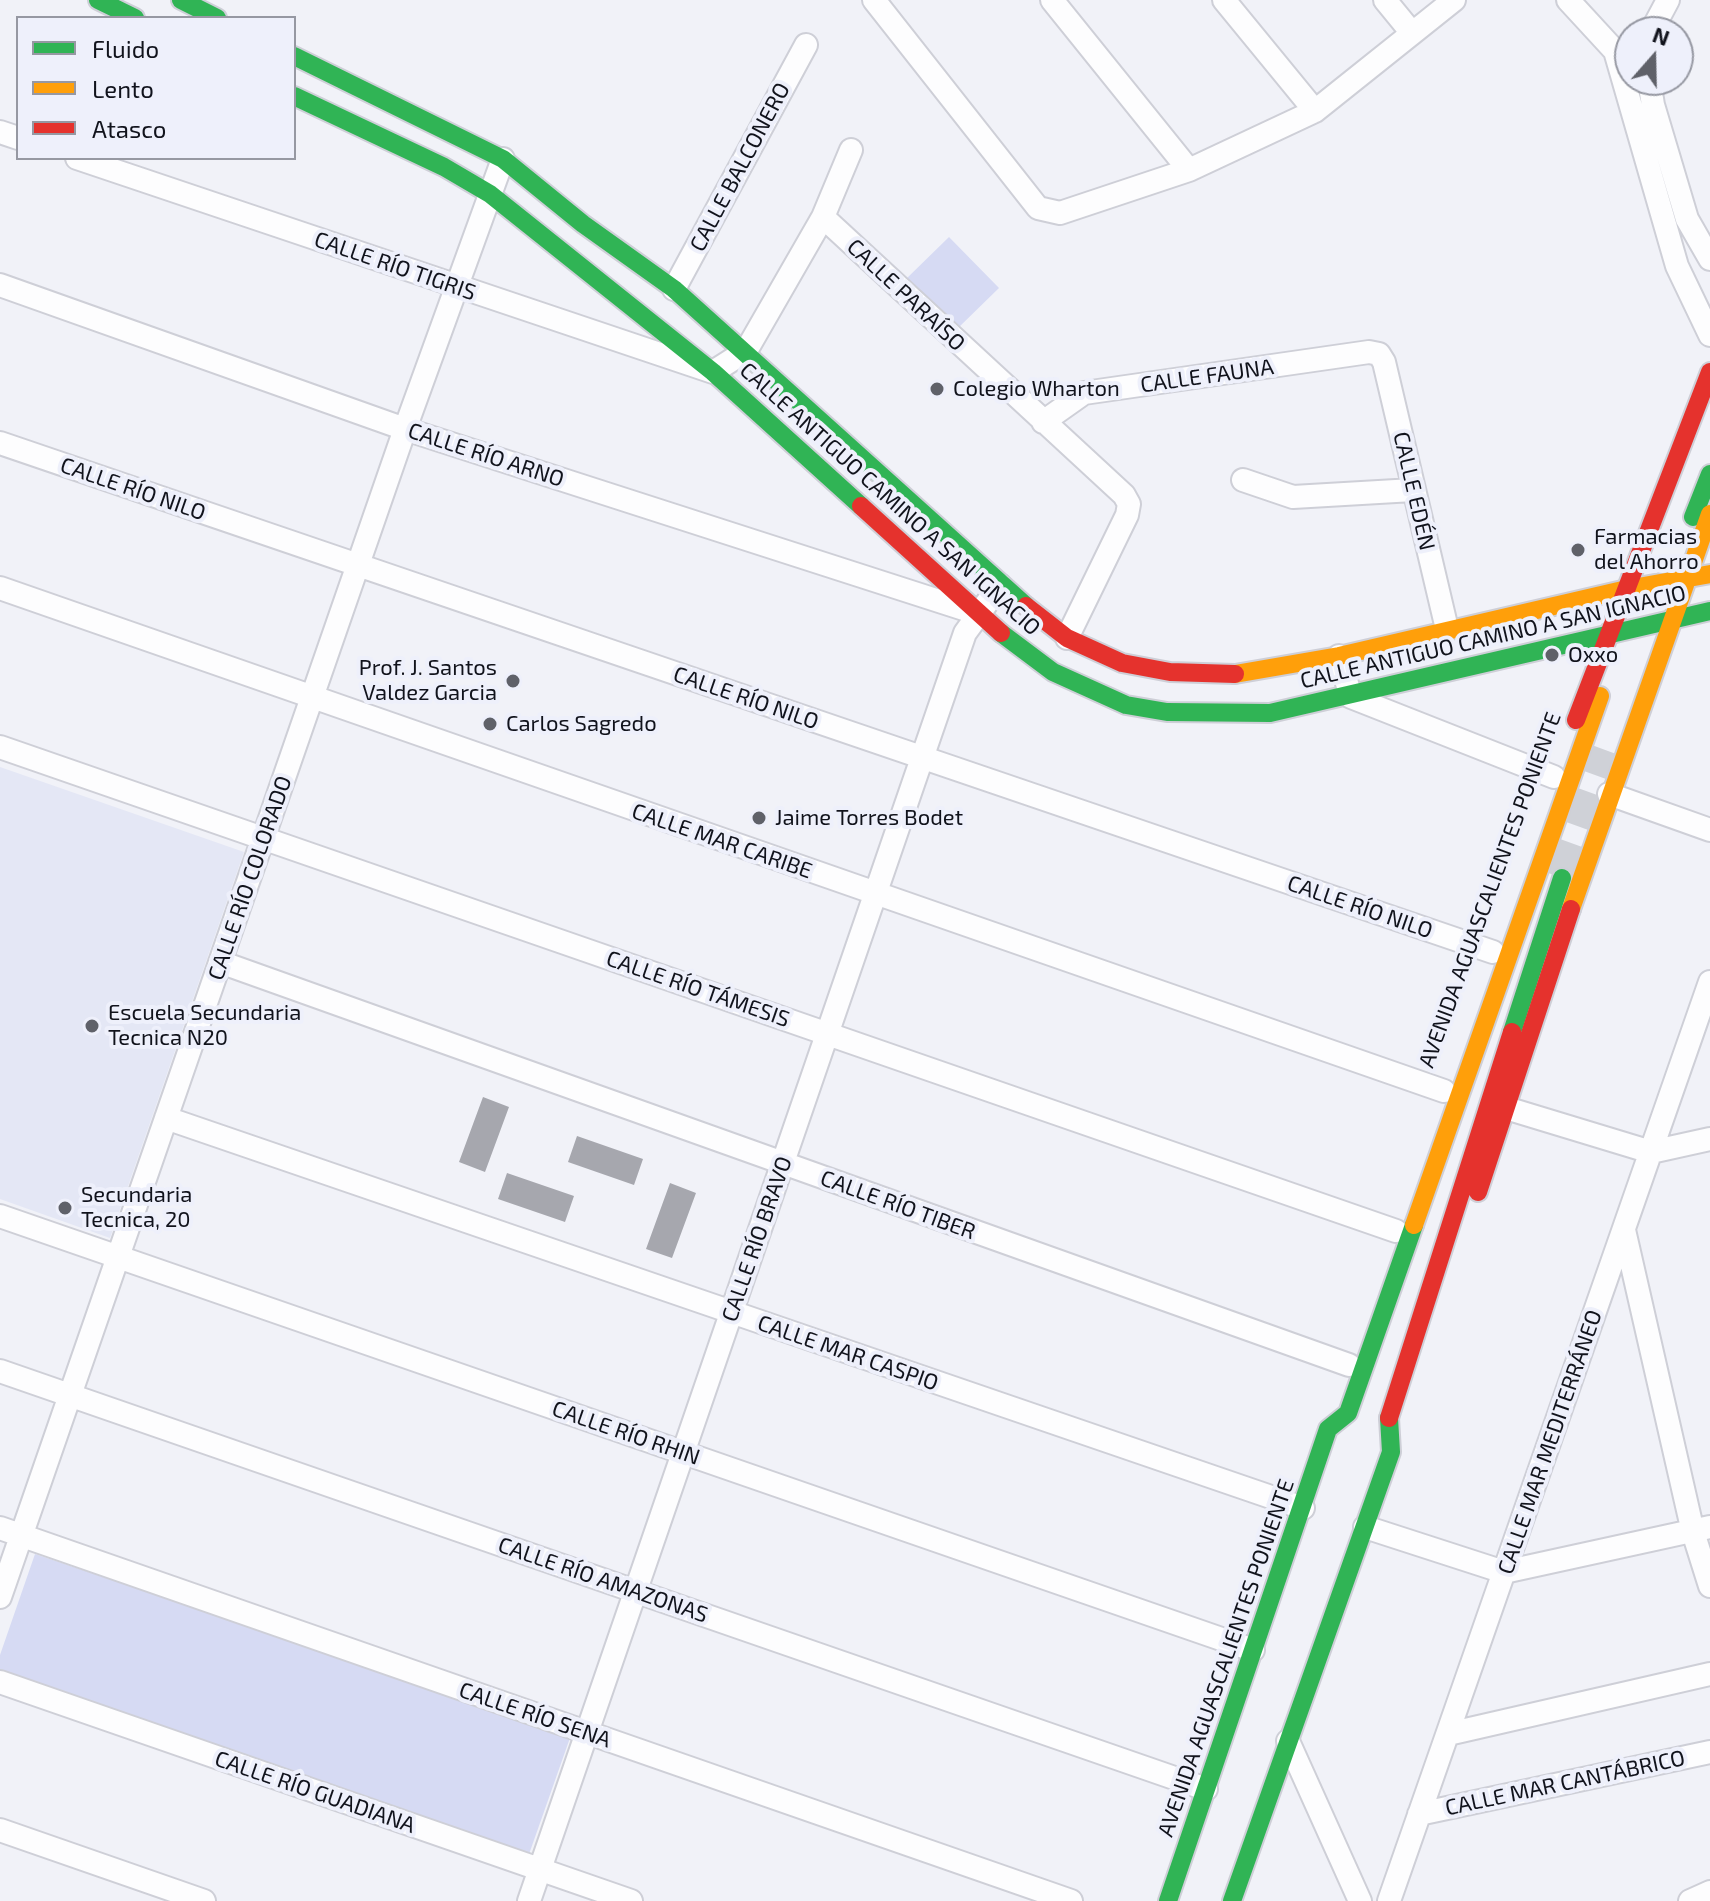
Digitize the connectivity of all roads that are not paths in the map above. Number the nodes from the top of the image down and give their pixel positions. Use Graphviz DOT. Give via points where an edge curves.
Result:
graph roads {
  1 [pos="98,0"];
  2 [pos="181,0"];
  3 [pos="874,0"];
  4 [pos="1052,0"];
  5 [pos="1224,0"];
  6 [pos="1385,0"];
  7 [pos="1454,0"];
  8 [pos="1568,0"];
  9 [pos="131,16"];
  10 [pos="213,16"];
  11 [pos="1412,33"];
  12 [pos="806,45"];
  13 [pos="296,57"];
  14 [pos="1652,96"];
  15 [pos="296,97"];
  16 [pos="1315,111"];
  17 [pos="851,150"];
  18 [pos="503,159"];
  19 [pos="83,160"];
  20 [pos="1189,170"];
  21 [pos="490,194"];
  22 [pos="823,217"];
  23 [pos="1710,259"];
  24 [pos="0,285"];
  25 [pos="456,287"];
  26 [pos="674,289"];
  27 [pos="1710,335"];
  28 [pos="746,351"];
  29 [pos="1379,354"];
  30 [pos="713,372"];
  31 [pos="1710,372"];
  32 [pos="1043,422"];
  33 [pos="405,429"];
  34 [pos="0,443"];
  35 [pos="1710,474"];
  36 [pos="1243,480"];
  37 [pos="1413,490"];
  38 [pos="1701,516"];
  39 [pos="1655,517"];
  40 [pos="1685,538"];
  41 [pos="358,566"];
  42 [pos="1710,574"];
  43 [pos="1686,580"];
  44 [pos="1000,585"];
  45 [pos="0,588"];
  46 [pos="1627,589"];
  47 [pos="1710,611"];
  48 [pos="976,613"];
  49 [pos="1672,620"];
  50 [pos="1447,629"];
  51 [pos="1609,634"];
  52 [pos="1067,638"];
  53 [pos="1339,656"];
  54 [pos="1613,678"];
  55 [pos="1633,686"];
  56 [pos="1594,693"];
  57 [pos="1351,697"];
  58 [pos="312,698"];
  59 [pos="1640,708"];
  60 [pos="0,747"];
  61 [pos="922,758"];
  62 [pos="1554,777"];
  63 [pos="1609,794"];
  64 [pos="1710,830"];
  65 [pos="263,839"];
  66 [pos="1562,878"];
  67 [pos="875,895"];
  68 [pos="1493,952"];
  69 [pos="220,962"];
  70 [pos="1710,982"];
  71 [pos="828,1034"];
  72 [pos="1444,1091"];
  73 [pos="1506,1108"];
  74 [pos="166,1118"];
  75 [pos="1710,1139"];
  76 [pos="1651,1152"];
  77 [pos="783,1164"];
  78 [pos="0,1216"];
  79 [pos="1624,1229"];
  80 [pos="1396,1231"];
  81 [pos="118,1257"];
  82 [pos="731,1313"];
  83 [pos="1349,1365"];
  84 [pos="0,1371"];
  85 [pos="70,1396"];
  86 [pos="1328,1429"];
  87 [pos="1391,1452"];
  88 [pos="683,1453"];
  89 [pos="1303,1508"];
  90 [pos="1365,1527"];
  91 [pos="1702,1529"];
  92 [pos="11,1532"];
  93 [pos="1504,1572"];
  94 [pos="1710,1586"];
  95 [pos="635,1591"];
  96 [pos="0,1597"];
  97 [pos="1253,1650"];
  98 [pos="1710,1674"];
  99 [pos="0,1682"];
  100 [pos="587,1733"];
  101 [pos="1448,1734"];
  102 [pos="1288,1741"];
  103 [pos="1710,1752"];
  104 [pos="1206,1789"];
  105 [pos="1419,1814"];
  106 [pos="0,1830"];
  107 [pos="539,1870"];
  108 [pos="1710,1892"];
  109 [pos="204,1901"];
  110 [pos="529,1901"];
  111 [pos="631,1901"];
  112 [pos="1071,1901"];
  113 [pos="1168,1901"];
  114 [pos="1232,1901"];
  115 [pos="1360,1901"];
  116 [pos="1389,1901"];
  117 [pos="1690,1901"];
  1 -- 9 [label="main road"];
  2 -- 10 [label="main road"];
  3 -- 20 [label="street" via="1038,208 1060,213"];
  4 -- 20 [label="street"];
  5 -- 16 [label="street"];
  6 -- 11 [label="street"];
  7 -- 11 [label="street"];
  8 -- 27 [label="street" via="1615,51 1677,266"];
  11 -- 16 [label="street"];
  12 -- 26 [label="street, CALLE BALCONERO"];
  13 -- 18 [label="main road, CALLE ANTIGUO CAMINO A SAN IGNACIO"];
  14 -- 23 [label="street" via="1687,219"];
  15 -- 21 [label="main road, CALLE ANTIGUO CAMINO A SAN IGNACIO"];
  16 -- 20 [label="street"];
  17 -- 22 [label="street"];
  18 -- 21 [label="street, CALLE RÍO COLORADO"];
  18 -- 26 [label="main road, CALLE ANTIGUO CAMINO A SAN IGNACIO"];
  19 -- 25 [label="street, CALLE RÍO TIGRIS"];
  21 -- 25 [label="street, CALLE RÍO COLORADO"];
  21 -- 30 [label="main road, CALLE ANTIGUO CAMINO A SAN IGNACIO"];
  22 -- 28 [label="street"];
  22 -- 32 [label="street, CALLE PARAÍSO"];
  24 -- 33 [label="street, CALLE RÍO ARNO"];
  25 -- 30 [label="street, CALLE RÍO TIGRIS"];
  25 -- 33 [label="street, CALLE RÍO COLORADO"];
  26 -- 28 [label="main road, CALLE ANTIGUO CAMINO A SAN IGNACIO"];
  28 -- 30 [label="street"];
  28 -- 44 [label="main road, CALLE ANTIGUO CAMINO A SAN IGNACIO"];
  29 -- 32 [label="street, CALLE FAUNA" via="1084,393"];
  29 -- 37 [label="street, CALLE EDÉN"];
  30 -- 48 [label="main road, CALLE ANTIGUO CAMINO A SAN IGNACIO"];
  31 -- 39 [label="main road, AVENIDA AGUASCALIENTES PONIENTE"];
  32 -- 52 [label="street, CALLE PARAÍSO" via="1129,504"];
  33 -- 41 [label="street, CALLE RÍO COLORADO"];
  33 -- 48 [label="street, CALLE RÍO ARNO"];
  34 -- 41 [label="street, CALLE RÍO NILO"];
  35 -- 38 [label="main road"];
  36 -- 37 [label="street" via="1293,497"];
  37 -- 50 [label="street, CALLE EDÉN"];
  38 -- 40 [label="main road"];
  39 -- 40 [label="main road"];
  39 -- 46 [label="main road, AVENIDA AGUASCALIENTES PONIENTE"];
  40 -- 43 [label="main road"];
  41 -- 58 [label="street, CALLE RÍO COLORADO"];
  41 -- 61 [label="street, CALLE RÍO NILO"];
  42 -- 43 [label="main road, CALLE ANTIGUO CAMINO A SAN IGNACIO"];
  43 -- 46 [label="main road, CALLE ANTIGUO CAMINO A SAN IGNACIO"];
  43 -- 49 [label="main road"];
  44 -- 48 [label="street, CALLE RÍO BRAVO"];
  44 -- 52 [label="main road, CALLE ANTIGUO CAMINO A SAN IGNACIO"];
  45 -- 58 [label="street, CALLE MAR CARIBE"];
  46 -- 50 [label="main road, CALLE ANTIGUO CAMINO A SAN IGNACIO"];
  46 -- 51 [label="main road, AVENIDA AGUASCALIENTES PONIENTE"];
  47 -- 49 [label="main road, CALLE ANTIGUO CAMINO A SAN IGNACIO"];
  48 -- 57 [label="main road, CALLE ANTIGUO CAMINO A SAN IGNACIO" via="1053,672 1126,705 1167,712 1270,713"];
  48 -- 61 [label="street, CALLE RÍO BRAVO"];
  49 -- 51 [label="main road, CALLE ANTIGUO CAMINO A SAN IGNACIO"];
  49 -- 59 [label="main road"];
  50 -- 53 [label="main road, CALLE ANTIGUO CAMINO A SAN IGNACIO"];
  51 -- 56 [label="main road, AVENIDA AGUASCALIENTES PONIENTE"];
  51 -- 57 [label="main road, CALLE ANTIGUO CAMINO A SAN IGNACIO"];
  52 -- 53 [label="main road, CALLE ANTIGUO CAMINO A SAN IGNACIO" via="1122,663 1224,676"];
  53 -- 57 [label="street"];
  54 -- 56 [label="main road"];
  55 -- 59 [label="main road"];
  56 -- 62 [label="main road, AVENIDA AGUASCALIENTES PONIENTE"];
  56 -- 86 [label="main road, AVENIDA AGUASCALIENTES PONIENTE" via="1348,1413"];
  57 -- 62 [label="street"];
  58 -- 65 [label="street, CALLE RÍO COLORADO"];
  58 -- 67 [label="street, CALLE MAR CARIBE"];
  59 -- 63 [label="main road"];
  60 -- 65 [label="street, CALLE RÍO TÁMESIS"];
  61 -- 67 [label="street, CALLE RÍO BRAVO"];
  61 -- 68 [label="street, CALLE RÍO NILO"];
  62 -- 68 [label="main road, AVENIDA AGUASCALIENTES PONIENTE"];
  63 -- 64 [label="street"];
  63 -- 73 [label="main road"];
  65 -- 69 [label="street, CALLE RÍO COLORADO"];
  65 -- 71 [label="street, CALLE RÍO TÁMESIS"];
  66 -- 87 [label="main road" via="1387,1425"];
  67 -- 71 [label="street, CALLE RÍO BRAVO"];
  67 -- 72 [label="street, CALLE MAR CARIBE"];
  68 -- 72 [label="main road, AVENIDA AGUASCALIENTES PONIENTE"];
  69 -- 74 [label="street, CALLE RÍO COLORADO"];
  69 -- 77 [label="street, CALLE RÍO TIBER"];
  70 -- 76 [label="street, CALLE MAR MEDITERRÁNEO"];
  71 -- 77 [label="street, CALLE RÍO BRAVO"];
  71 -- 80 [label="street, CALLE RÍO TÁMESIS"];
  72 -- 80 [label="main road, AVENIDA AGUASCALIENTES PONIENTE"];
  73 -- 76 [label="street"];
  73 -- 87 [label="main road"];
  74 -- 81 [label="street, CALLE RÍO COLORADO"];
  74 -- 82 [label="street, CALLE MAR CASPIO"];
  75 -- 76 [label="street"];
  76 -- 79 [label="street, CALLE MAR MEDITERRÁNEO"];
  77 -- 82 [label="street, CALLE RÍO BRAVO"];
  77 -- 83 [label="street, CALLE RÍO TIBER"];
  78 -- 81 [label="street, CALLE RÍO RHIN"];
  79 -- 91 [label="street"];
  79 -- 93 [label="street, CALLE MAR MEDITERRÁNEO"];
  80 -- 83 [label="main road, AVENIDA AGUASCALIENTES PONIENTE"];
  81 -- 85 [label="street, CALLE RÍO COLORADO"];
  81 -- 88 [label="street, CALLE RÍO RHIN"];
  82 -- 88 [label="street, CALLE RÍO BRAVO"];
  82 -- 89 [label="street, CALLE MAR CASPIO"];
  83 -- 86 [label="main road, AVENIDA AGUASCALIENTES PONIENTE"];
  84 -- 85 [label="street, CALLE RÍO AMAZONAS"];
  85 -- 92 [label="street, CALLE RÍO COLORADO"];
  85 -- 95 [label="street, CALLE RÍO AMAZONAS"];
  86 -- 89 [label="main road, AVENIDA AGUASCALIENTES PONIENTE"];
  87 -- 90 [label="main road"];
  88 -- 95 [label="street, CALLE RÍO BRAVO"];
  88 -- 97 [label="street, CALLE RÍO RHIN"];
  89 -- 97 [label="main road, AVENIDA AGUASCALIENTES PONIENTE"];
  90 -- 93 [label="street"];
  90 -- 102 [label="main road"];
  91 -- 93 [label="street"];
  91 -- 94 [label="street"];
  92 -- 96 [label="street, CALLE RÍO COLORADO"];
  92 -- 100 [label="street, CALLE RÍO SENA"];
  93 -- 101 [label="street, CALLE MAR MEDITERRÁNEO"];
  95 -- 100 [label="street, CALLE RÍO BRAVO"];
  95 -- 104 [label="street, CALLE RÍO AMAZONAS"];
  97 -- 104 [label="main road, AVENIDA AGUASCALIENTES PONIENTE"];
  98 -- 101 [label="street"];
  99 -- 107 [label="street, CALLE RÍO GUADIANA"];
  100 -- 107 [label="street, CALLE RÍO BRAVO"];
  100 -- 112 [label="street, CALLE RÍO SENA"];
  101 -- 105 [label="street, CALLE MAR MEDITERRÁNEO"];
  102 -- 114 [label="main road"];
  102 -- 115 [label="street"];
  103 -- 105 [label="street, CALLE MAR CANTÁBRICO"];
  104 -- 113 [label="main road, AVENIDA AGUASCALIENTES PONIENTE"];
  105 -- 116 [label="street, CALLE MAR MEDITERRÁNEO"];
  106 -- 109 [label="street"];
  107 -- 110 [label="street, CALLE RÍO BRAVO"];
  107 -- 111 [label="street, CALLE RÍO GUADIANA"];
  108 -- 117 [label="street"];
}
